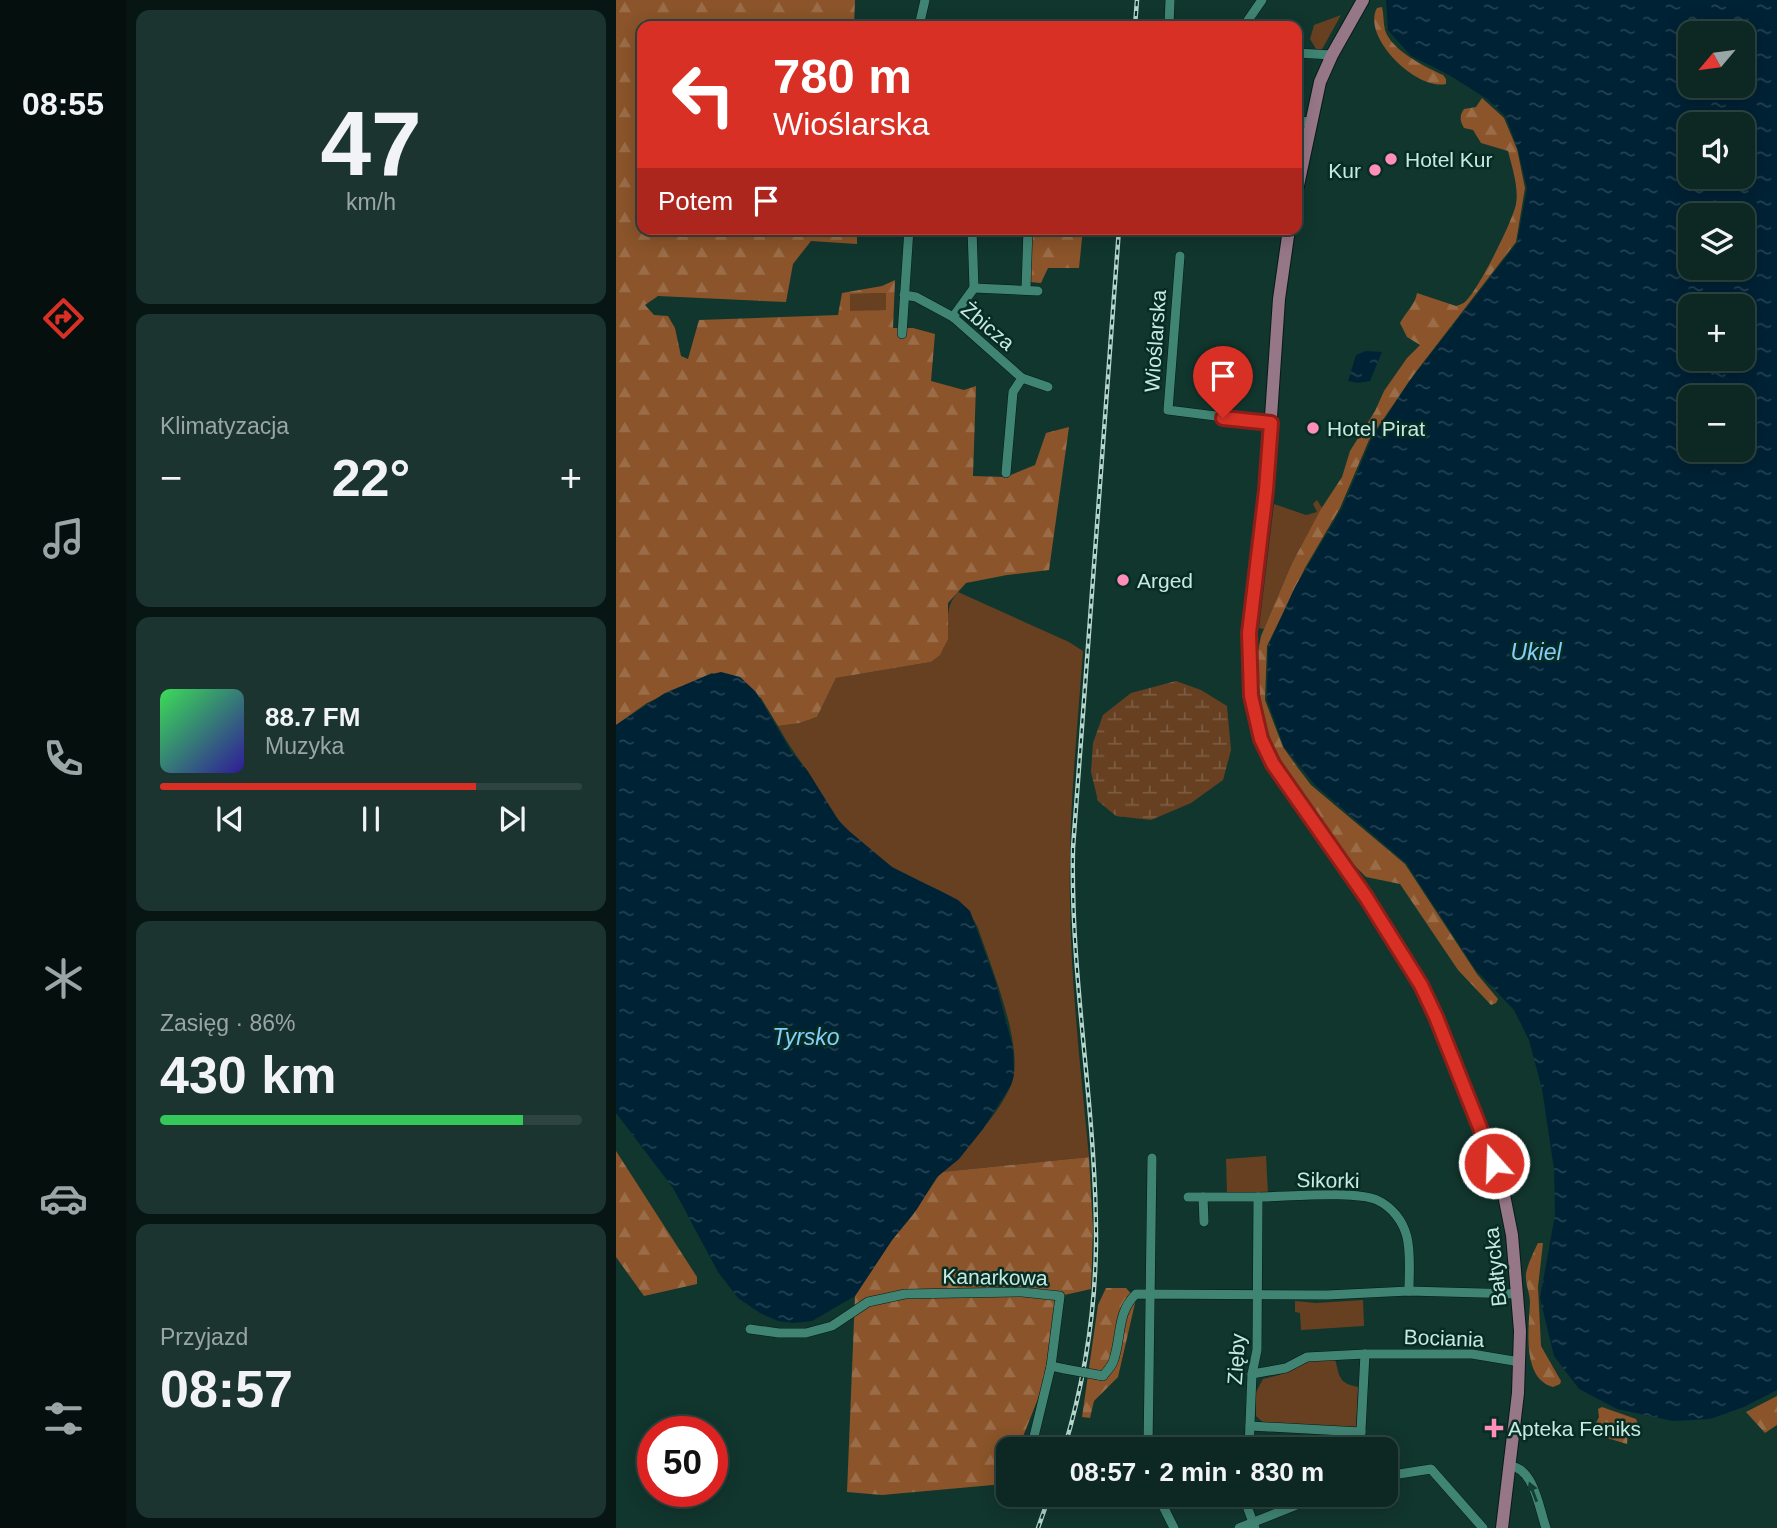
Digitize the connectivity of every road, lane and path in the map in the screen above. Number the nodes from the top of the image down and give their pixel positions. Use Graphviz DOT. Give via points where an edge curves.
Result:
graph roads {
  1 [pos="925,0"];
  2 [pos="1170,0"];
  3 [pos="1262,0"];
  4 [pos="1363,0"];
  5 [pos="920,21"];
  6 [pos="1169,21"];
  7 [pos="1247,21"];
  8 [pos="1302,53"];
  9 [pos="1332,55"];
  10 [pos="1303,122"];
  11 [pos="909,235"];
  12 [pos="972,235"];
  13 [pos="1028,235"];
  14 [pos="1288,235"];
  15 [pos="1180,256"];
  16 [pos="974,288"];
  17 [pos="1026,289"];
  18 [pos="1038,291"];
  19 [pos="904,295"];
  20 [pos="953,317"];
  21 [pos="902,334"];
  22 [pos="1022,379"];
  23 [pos="1048,387"];
  24 [pos="1271,423"];
  25 [pos="1006,473"];
  26 [pos="1153,1158"];
  27 [pos="1188,1197"];
  28 [pos="1203,1197"];
  29 [pos="1258,1197"];
  30 [pos="1204,1222"];
  31 [pos="1409,1291"];
  32 [pos="1152,1293"];
  33 [pos="1518,1293"];
  34 [pos="1256,1295"];
  35 [pos="750,1328"];
  36 [pos="1365,1353"];
  37 [pos="1520,1362"];
  38 [pos="1051,1366"];
  39 [pos="1252,1374"];
  40 [pos="1250,1426"];
  41 [pos="1361,1432"];
  42 [pos="1034,1437"];
  43 [pos="1148,1437"];
  44 [pos="1250,1437"];
  45 [pos="1361,1437"];
  46 [pos="1510,1466"];
  47 [pos="1398,1474"];
  48 [pos="1164,1507"];
  49 [pos="1248,1507"];
  50 [pos="1293,1507"];
  51 [pos="1254,1525"];
  52 [pos="1174,1528"];
  53 [pos="1239,1528"];
  54 [pos="1483,1528"];
  55 [pos="1502,1528"];
  56 [pos="1546,1528"];
  1 -- 5 [label="street"];
  2 -- 6 [label="street"];
  3 -- 7 [label="street"];
  4 -- 9 [label="main road"];
  8 -- 9 [label="street"];
  9 -- 10 [label="main road"];
  11 -- 19 [label="street"];
  12 -- 16 [label="street"];
  13 -- 17 [label="street"];
  14 -- 24 [label="main road, Bałtycka"];
  15 -- 24 [label="street, Wioślarska" via="1168,410"];
  16 -- 17 [label="street"];
  16 -- 20 [label="street"];
  17 -- 18 [label="street"];
  19 -- 20 [label="street, Żbicza"];
  19 -- 21 [label="street"];
  20 -- 22 [label="street, Żbicza"];
  22 -- 23 [label="street, Żbicza"];
  22 -- 25 [label="street" via="1013,392"];
  24 -- 33 [label="main road, Bałtycka" via="1249,633 1251,696 1258,730 1273,764 1366,897 1429,1000 1503,1190"];
  26 -- 32 [label="street"];
  27 -- 28 [label="street, Sikorki"];
  28 -- 29 [label="street, Sikorki"];
  28 -- 30 [label="street"];
  29 -- 31 [label="street, Sikorki" via="1358,1195 1378,1200 1397,1214 1406,1235"];
  29 -- 34 [label="street"];
  31 -- 33 [label="street"];
  31 -- 34 [label="street"];
  32 -- 34 [label="street"];
  32 -- 38 [label="street, bridge" via="1136,1294 1128,1302 1113,1363 1103,1376"];
  32 -- 43 [label="street"];
  33 -- 37 [label="main road, Bałtycka"];
  34 -- 39 [label="street, Zięby" via="1257,1350"];
  35 -- 38 [label="street, Kanarkowa" via="806,1333 832,1326 867,1302 905,1294 1022,1292 1060,1296"];
  36 -- 37 [label="street, Bociania" via="1472,1354"];
  36 -- 39 [label="street, Bociania" via="1307,1357 1286,1368"];
  36 -- 41 [label="street"];
  37 -- 46 [label="main road, Bałtycka"];
  38 -- 42 [label="street"];
  39 -- 40 [label="street, Zięby"];
  40 -- 41 [label="street"];
  40 -- 44 [label="street, Zięby"];
  41 -- 45 [label="street"];
  46 -- 55 [label="main road, Bałtycka"];
  56 -- 46 [label="street, one-way" via="1527,1475"];
  47 -- 54 [label="street" via="1431,1469"];
  48 -- 52 [label="street"];
  49 -- 51 [label="street"];
  50 -- 51 [label="street"];
  51 -- 53 [label="street"];
}
